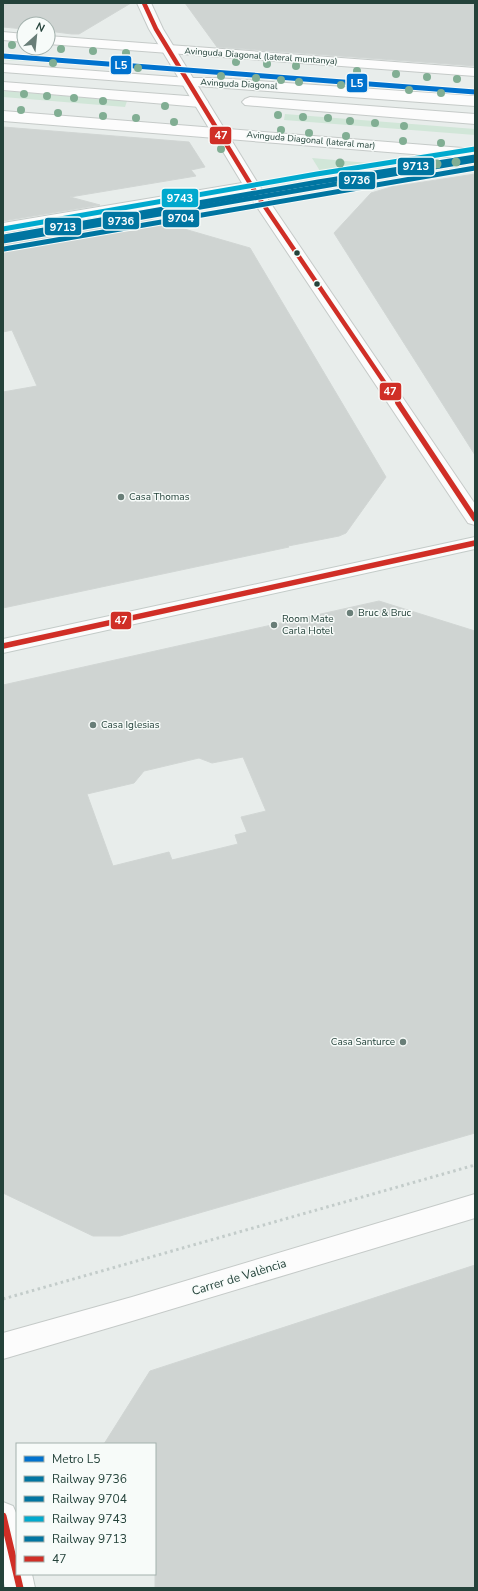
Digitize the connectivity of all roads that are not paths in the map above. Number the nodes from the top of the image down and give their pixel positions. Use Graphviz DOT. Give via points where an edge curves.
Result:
graph roads {
  1 [pos="144,3"];
  2 [pos="3,36"];
  3 [pos="16,37"];
  4 [pos="56,41"];
  5 [pos="168,49"];
  6 [pos="3,68"];
  7 [pos="475,72"];
  8 [pos="188,82"];
  9 [pos="3,86"];
  10 [pos="475,101"];
  11 [pos="200,102"];
  12 [pos="250,102"];
  13 [pos="3,116"];
  14 [pos="475,119"];
  15 [pos="219,132"];
  16 [pos="475,154"];
  17 [pos="252,186"];
  18 [pos="3,228"];
  19 [pos="475,519"];
  20 [pos="475,543"];
  21 [pos="3,646"];
  22 [pos="475,1206"];
  23 [pos="3,1346"];
  24 [pos="3,1516"];
  25 [pos="16,1571"];
  26 [pos="17,1575"];
  27 [pos="20,1588"];
  1 -- 5 [label="street"];
  2 -- 3 [label="street"];
  4 -- 5 [label="street, Avinguda Diagonal (lateral muntanya)"];
  5 -- 7 [label="street, Avinguda Diagonal (lateral muntanya)"];
  5 -- 8 [label="street"];
  6 -- 8 [label="street, Avinguda Diagonal"];
  8 -- 10 [label="street, Avinguda Diagonal"];
  8 -- 11 [label="street"];
  9 -- 11 [label="street, Avinguda Diagonal"];
  11 -- 15 [label="street"];
  12 -- 14 [label="street, Avinguda Diagonal"];
  13 -- 15 [label="street, Avinguda Diagonal (lateral mar)"];
  15 -- 16 [label="street, Avinguda Diagonal (lateral mar)"];
  15 -- 17 [label="street"];
  17 -- 18 [label="street"];
  17 -- 19 [label="street"];
  20 -- 21 [label="street"];
  22 -- 23 [label="street, Carrer de València"];
  24 -- 25 [label="street"];
  26 -- 27 [label="street"];
}
